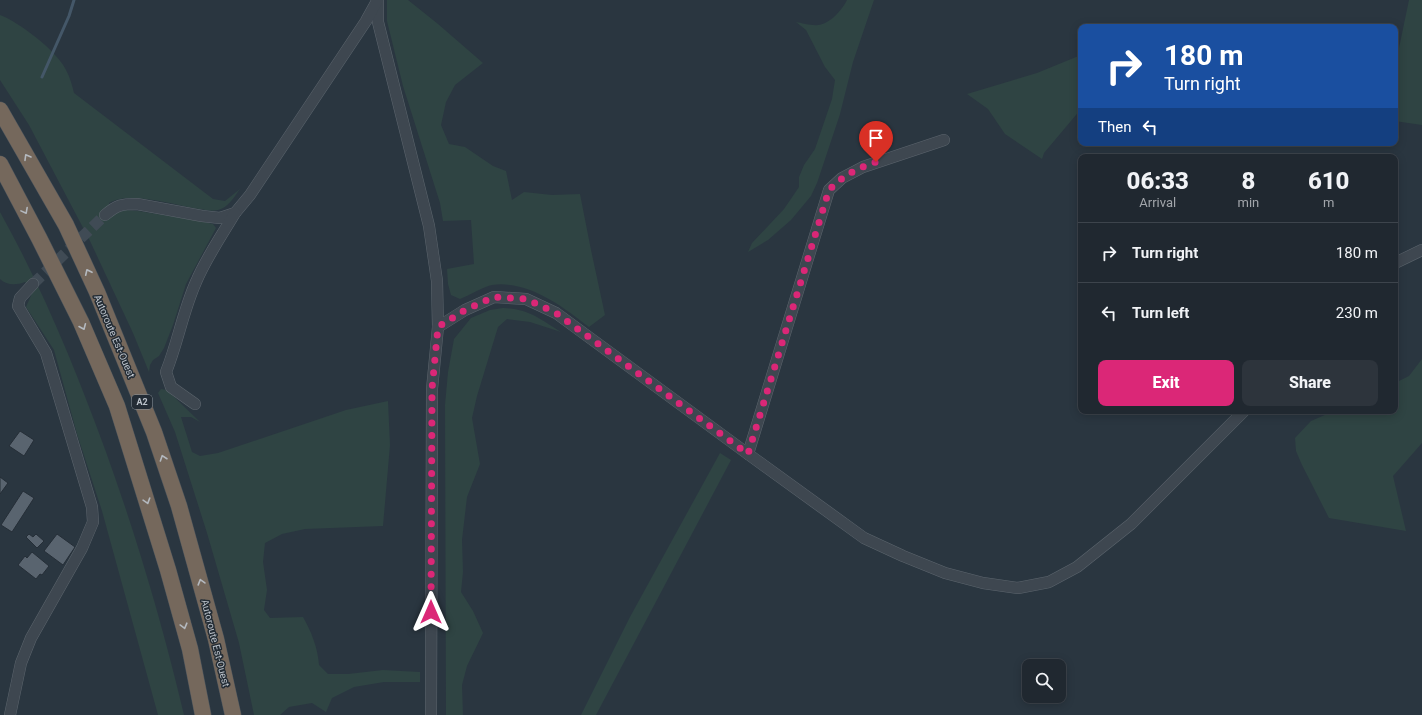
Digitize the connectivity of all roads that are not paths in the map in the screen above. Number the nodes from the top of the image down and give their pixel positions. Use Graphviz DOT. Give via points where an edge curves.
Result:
graph roads {
  1 [pos="378,0"];
  2 [pos="0,110"];
  3 [pos="944,140"];
  4 [pos="0,164"];
  5 [pos="235,213"];
  6 [pos="105,215"];
  7 [pos="1422,250"];
  8 [pos="1398,262"];
  9 [pos="32,284"];
  10 [pos="438,327"];
  11 [pos="195,404"];
  12 [pos="1241,414"];
  13 [pos="748,454"];
  14 [pos="10,715"];
  15 [pos="203,715"];
  16 [pos="233,715"];
  17 [pos="431,715"];
  1 -- 5 [label="street" via="276,157"];
  1 -- 10 [label="street" via="378,22 429,226 437,281"];
  16 -- 2 [label="highway, Autoroute Est-Ouest / A2, one-way" via="216,639 182,514 154,432 66,225"];
  3 -- 13 [label="street" via="863,167 842,178 829,190"];
  4 -- 15 [label="highway, A2, one-way" via="81,322 116,406 168,570 190,649"];
  5 -- 6 [label="street" via="220,218 126,204"];
  5 -- 11 [label="street" via="196,281 166,372 171,387"];
  7 -- 8 [label="street"];
  9 -- 14 [label="street" via="20,298 18,306 46,353 92,506 93,522 82,548 31,638 21,663"];
  10 -- 13 [label="street" via="465,310 494,297 526,299 556,313"];
  10 -- 17 [label="street" via="432,389"];
  12 -- 13 [label="street" via="1131,524 1077,567 1048,582 1018,588 984,583 946,573 864,538"];
}
